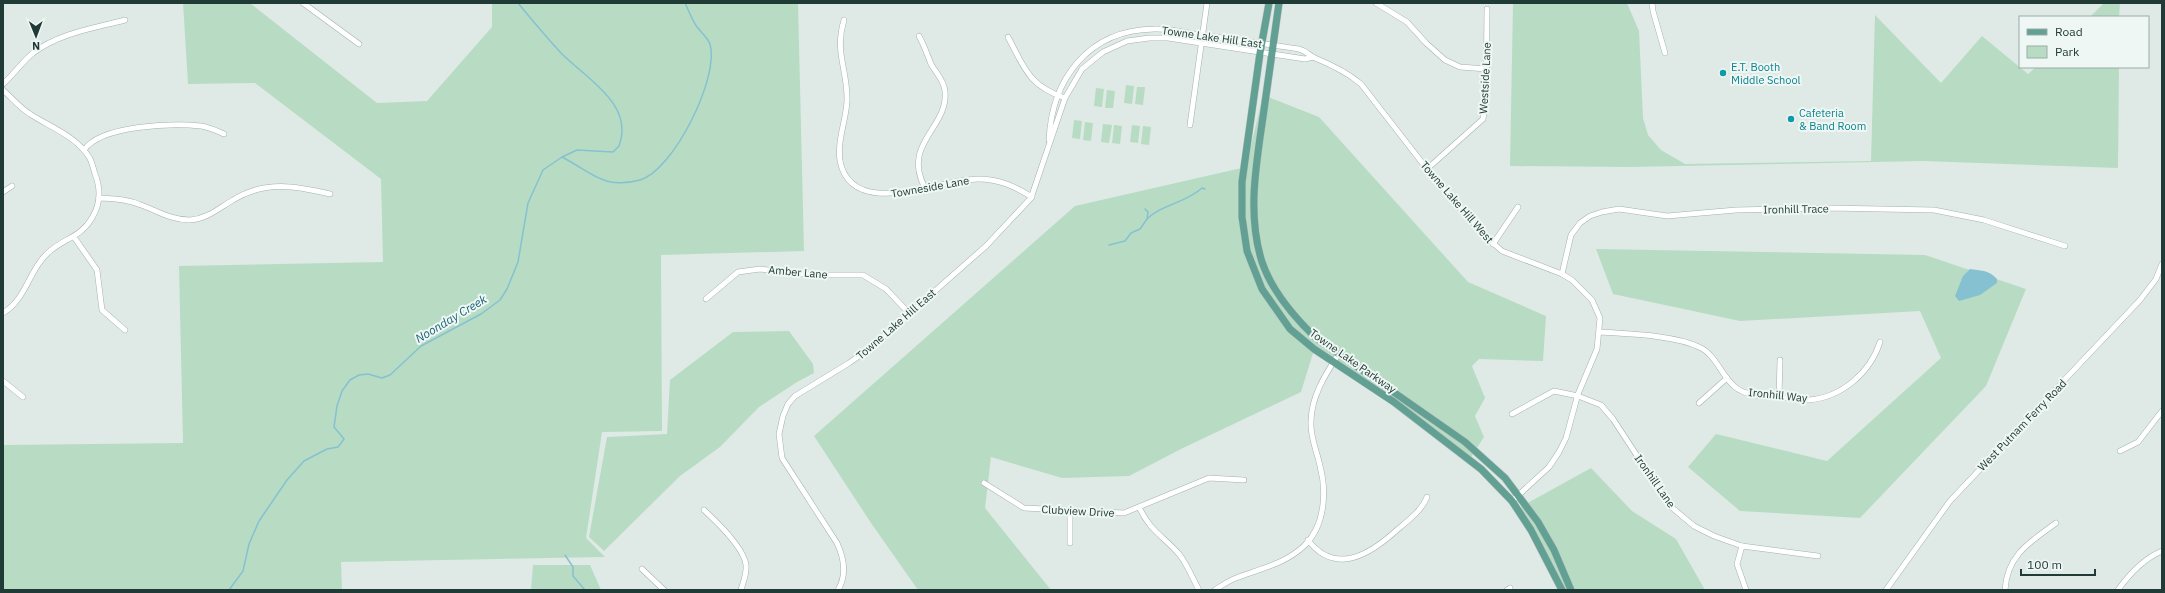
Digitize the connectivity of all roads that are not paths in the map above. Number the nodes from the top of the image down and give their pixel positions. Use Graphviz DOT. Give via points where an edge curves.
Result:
graph roads {
  1 [pos="303,3"];
  2 [pos="1207,3"];
  3 [pos="1269,3"];
  4 [pos="1279,3"];
  5 [pos="1376,3"];
  6 [pos="1652,3"];
  7 [pos="1487,9"];
  8 [pos="125,20"];
  9 [pos="844,20"];
  10 [pos="919,36"];
  11 [pos="1204,36"];
  12 [pos="1008,37"];
  13 [pos="359,44"];
  14 [pos="1202,44"];
  15 [pos="1261,44"];
  16 [pos="1273,46"];
  17 [pos="1260,53"];
  18 [pos="1665,53"];
  19 [pos="1272,54"];
  20 [pos="1313,57"];
  21 [pos="1487,69"];
  22 [pos="3,84"];
  23 [pos="3,90"];
  24 [pos="1057,95"];
  25 [pos="1065,98"];
  26 [pos="1190,125"];
  27 [pos="224,134"];
  28 [pos="1049,140"];
  29 [pos="84,150"];
  30 [pos="1427,169"];
  31 [pos="12,186"];
  32 [pos="925,188"];
  33 [pos="3,192"];
  34 [pos="330,194"];
  35 [pos="1032,197"];
  36 [pos="99,198"];
  37 [pos="1518,207"];
  38 [pos="74,237"];
  39 [pos="1493,244"];
  40 [pos="2065,246"];
  41 [pos="2162,264"];
  42 [pos="1562,274"];
  43 [pos="706,298"];
  44 [pos="3,313"];
  45 [pos="909,313"];
  46 [pos="125,330"];
  47 [pos="1600,332"];
  48 [pos="1880,342"];
  49 [pos="1338,355"];
  50 [pos="1780,360"];
  51 [pos="1333,362"];
  52 [pos="1727,378"];
  53 [pos="3,381"];
  54 [pos="1578,396"];
  55 [pos="23,397"];
  56 [pos="1779,398"];
  57 [pos="1699,403"];
  58 [pos="2162,411"];
  59 [pos="1512,414"];
  60 [pos="2120,451"];
  61 [pos="1244,480"];
  62 [pos="984,482"];
  63 [pos="1518,495"];
  64 [pos="1427,497"];
  65 [pos="1512,501"];
  66 [pos="1139,507"];
  67 [pos="704,510"];
  68 [pos="1070,511"];
  69 [pos="2056,523"];
  70 [pos="1308,540"];
  71 [pos="1070,543"];
  72 [pos="1742,546"];
  73 [pos="2162,551"];
  74 [pos="1818,556"];
  75 [pos="642,569"];
  76 [pos="664,590"];
  77 [pos="741,590"];
  78 [pos="838,590"];
  79 [pos="1199,590"];
  80 [pos="1214,590"];
  81 [pos="1562,590"];
  82 [pos="1571,590"];
  83 [pos="1746,590"];
  84 [pos="1886,590"];
  85 [pos="2005,590"];
  86 [pos="2118,590"];
  1 -- 13 [label="street"];
  2 -- 11 [label="street"];
  3 -- 15 [label="main road, Towne Lake Parkway"];
  4 -- 16 [label="main road, Towne Lake Parkway"];
  5 -- 21 [label="street" via="1407,22 1445,60 1460,67"];
  6 -- 18 [label="street"];
  7 -- 21 [label="street, Westside Lane"];
  8 -- 22 [label="street" via="48,44 29,56"];
  9 -- 32 [label="street, Towneside Lane" via="840,50 847,101 841,130 840,152 845,173 860,188 874,193 889,194"];
  10 -- 32 [label="street" via="932,66 941,78 945,92 941,113 921,147 920,169"];
  11 -- 14 [label="street"];
  11 -- 15 [label="street, Towne Lake Hill East"];
  11 -- 24 [label="street, Towne Lake Hill East" via="1155,29 1125,33 1108,39 1089,51 1076,64"];
  12 -- 24 [label="street" via="1033,80 1042,88"];
  14 -- 17 [label="street, Towne Lake Hill East"];
  14 -- 25 [label="street, Towne Lake Hill East" via="1158,37 1132,40 1114,46 1082,69"];
  14 -- 26 [label="street"];
  15 -- 16 [label="street, Towne Lake Hill East"];
  15 -- 17 [label="main road, Towne Lake Parkway"];
  16 -- 19 [label="main road, Towne Lake Parkway"];
  16 -- 20 [label="street, Towne Lake Hill West" via="1307,51"];
  17 -- 19 [label="street, Towne Lake Hill West"];
  17 -- 51 [label="main road, Towne Lake Parkway" via="1242,182 1242,217 1247,251 1262,289 1290,329"];
  19 -- 20 [label="street, Towne Lake Hill West" via="1305,59"];
  19 -- 49 [label="main road, Towne Lake Parkway" via="1254,179 1254,224 1262,263 1282,300 1298,321"];
  20 -- 30 [label="street, Towne Lake Hill West" via="1344,71 1361,84"];
  21 -- 30 [label="street, Westside Lane" via="1486,101 1482,119"];
  23 -- 29 [label="street" via="29,113 73,139"];
  24 -- 25 [label="street"];
  24 -- 28 [label="street, Towne Lake Hill East" via="1050,121"];
  25 -- 28 [label="street, Towne Lake Hill East"];
  27 -- 29 [label="street" via="202,126 129,128 95,139"];
  28 -- 35 [label="street, Towne Lake Hill East"];
  29 -- 36 [label="street" via="90,158 100,185"];
  30 -- 39 [label="street, Towne Lake Hill West"];
  31 -- 33 [label="street"];
  32 -- 35 [label="street, Towneside Lane" via="961,180 991,180 1012,185"];
  34 -- 36 [label="street" via="292,186 256,188 207,216 189,220 167,217 124,199"];
  35 -- 45 [label="street, Towne Lake Hill East" via="986,246"];
  36 -- 38 [label="street" via="92,218"];
  37 -- 39 [label="street"];
  38 -- 44 [label="street" via="50,250 38,264 20,298"];
  38 -- 46 [label="street" via="97,270 102,310"];
  39 -- 42 [label="street, Towne Lake Hill West" via="1514,257"];
  40 -- 42 [label="street, Ironhill Trace" via="1984,220 1934,210 1744,209 1667,216 1618,210 1590,216 1580,223 1571,235"];
  41 -- 84 [label="street, West Putnam Ferry Road" via="2148,292 1950,501"];
  42 -- 47 [label="street, Towne Lake Hill West" via="1572,280 1592,300 1600,318"];
  43 -- 45 [label="street, Amber Lane" via="738,272 760,269 811,276 863,275 886,289"];
  45 -- 78 [label="street, Towne Lake Hill East" via="854,360 795,396 783,416 779,434 782,458 843,556 842,584"];
  47 -- 52 [label="street, Ironhill Way" via="1640,335 1693,344 1713,359"];
  47 -- 54 [label="street, Towne Lake Hill West" via="1597,350"];
  48 -- 56 [label="street, Ironhill Way" via="1863,373 1834,394 1809,400"];
  49 -- 51 [label="street"];
  49 -- 63 [label="main road, Towne Lake Parkway" via="1465,442 1506,478"];
  50 -- 56 [label="street"];
  51 -- 65 [label="main road, Towne Lake Parkway" via="1394,402 1481,470"];
  51 -- 70 [label="street" via="1312,406 1312,440 1324,490 1322,511"];
  52 -- 56 [label="street, Ironhill Way" via="1744,392"];
  52 -- 57 [label="street"];
  53 -- 55 [label="street"];
  54 -- 59 [label="street, Ironhill Lane" via="1554,391"];
  54 -- 63 [label="street, Towne Lake Hill West" via="1559,452 1549,467"];
  54 -- 72 [label="street, Ironhill Lane" via="1601,405 1613,418 1670,506 1694,526"];
  58 -- 60 [label="street" via="2138,442"];
  61 -- 66 [label="street, Clubview Drive" via="1209,478"];
  62 -- 68 [label="street, Clubview Drive" via="1024,508"];
  63 -- 65 [label="street, Towne Lake Hill West"];
  63 -- 82 [label="main road, Towne Lake Parkway" via="1554,550"];
  64 -- 70 [label="street" via="1424,505 1388,539 1355,558 1332,558 1324,555"];
  65 -- 81 [label="main road, Towne Lake Parkway" via="1532,530"];
  66 -- 68 [label="street, Clubview Drive" via="1124,513"];
  66 -- 79 [label="street" via="1155,533 1180,555"];
  67 -- 77 [label="street" via="740,549 746,564"];
  68 -- 71 [label="street"];
  69 -- 85 [label="street" via="2018,553 2006,576"];
  70 -- 80 [label="street" via="1304,546 1279,562 1263,570 1235,578"];
  72 -- 74 [label="street, Ironhill Lane"];
  72 -- 83 [label="street" via="1737,564"];
  73 -- 86 [label="street" via="2142,562"];
  75 -- 76 [label="street"];
}
